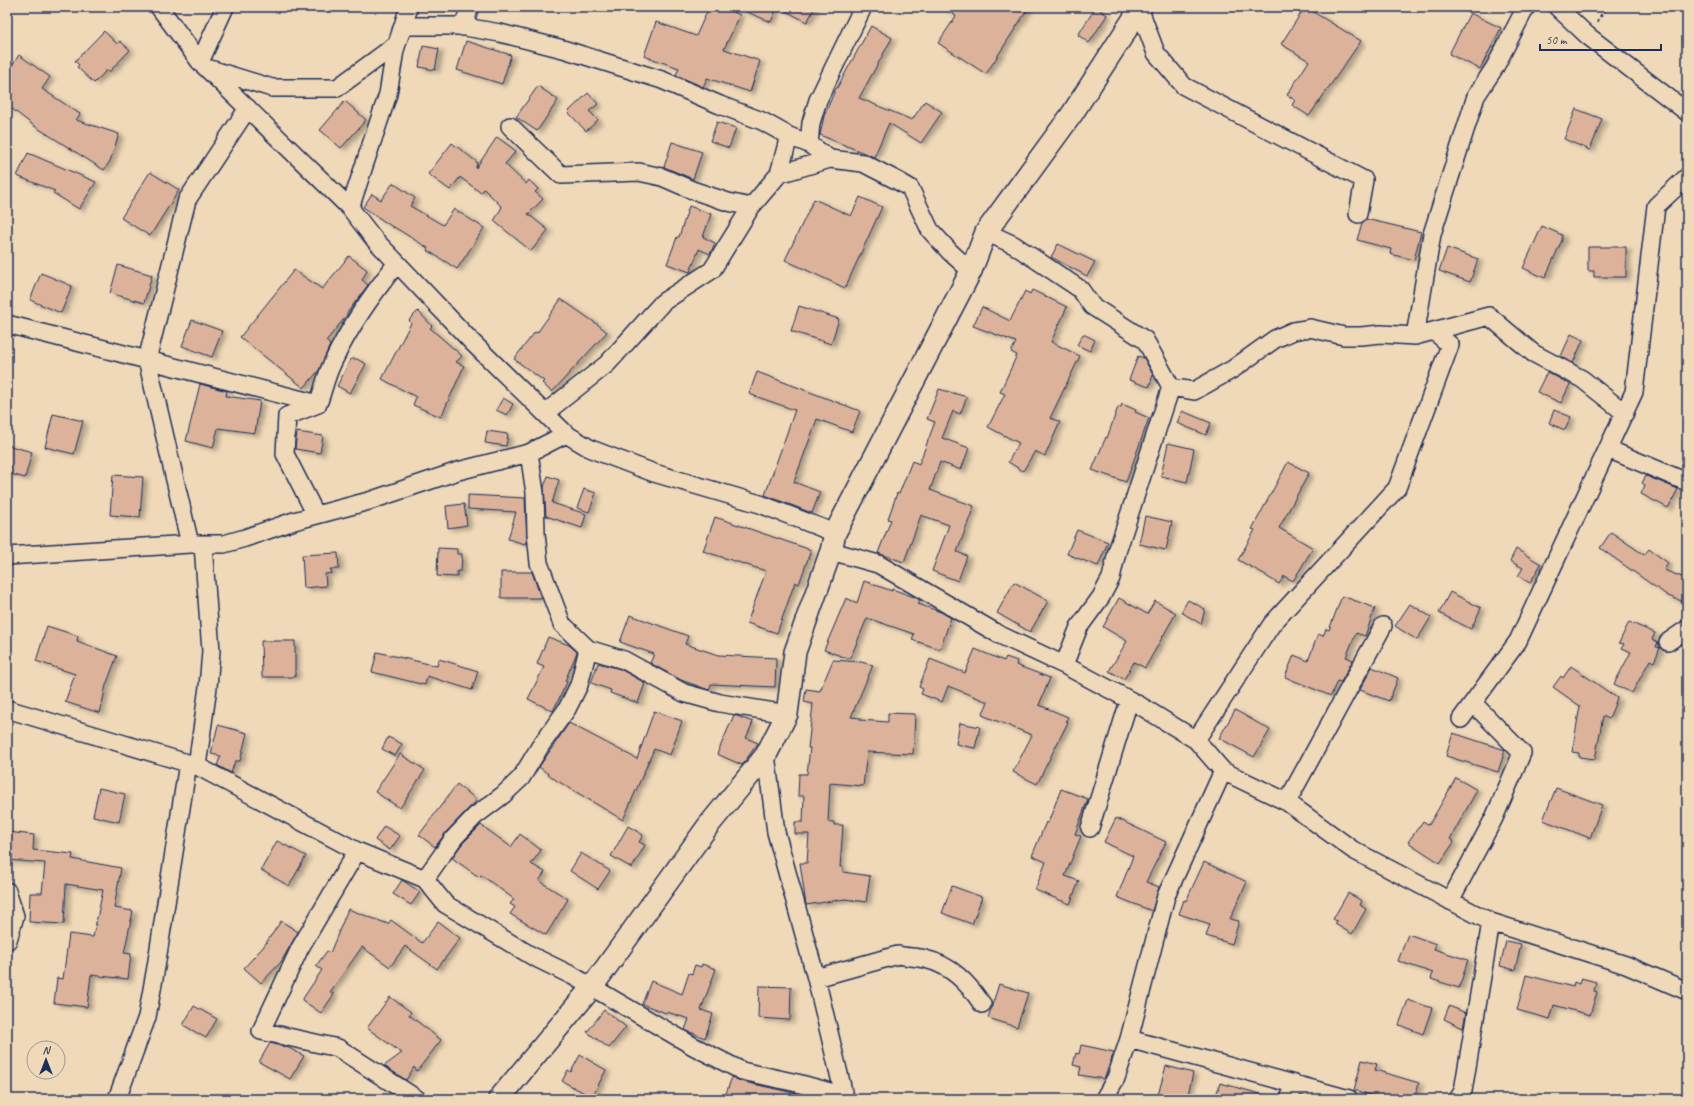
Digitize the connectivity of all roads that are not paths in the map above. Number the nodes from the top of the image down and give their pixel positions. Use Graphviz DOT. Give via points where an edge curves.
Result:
graph roads {
  1 [pos="159,7"];
  2 [pos="225,7"];
  3 [pos="409,7"];
  4 [pos="470,7"];
  5 [pos="863,7"];
  6 [pos="1526,7"];
  7 [pos="1557,7"];
  8 [pos="1140,8"];
  9 [pos="463,27"];
  10 [pos="399,38"];
  11 [pos="203,65"];
  12 [pos="248,108"];
  13 [pos="1687,112"];
  14 [pos="510,126"];
  15 [pos="789,136"];
  16 [pos="809,144"];
  17 [pos="830,160"];
  18 [pos="779,174"];
  19 [pos="1687,177"];
  20 [pos="751,207"];
  21 [pos="350,208"];
  22 [pos="1358,214"];
  23 [pos="986,232"];
  24 [pos="397,263"];
  25 [pos="972,271"];
  26 [pos="7,324"];
  27 [pos="1434,331"];
  28 [pos="1415,336"];
  29 [pos="147,360"];
  30 [pos="1171,387"];
  31 [pos="318,404"];
  32 [pos="545,413"];
  33 [pos="1625,413"];
  34 [pos="566,434"];
  35 [pos="1608,449"];
  36 [pos="529,453"];
  37 [pos="1687,482"];
  38 [pos="316,515"];
  39 [pos="833,542"];
  40 [pos="196,544"];
  41 [pos="7,556"];
  42 [pos="1382,626"];
  43 [pos="1687,629"];
  44 [pos="1668,642"];
  45 [pos="588,649"];
  46 [pos="1064,665"];
  47 [pos="1129,701"];
  48 [pos="1473,703"];
  49 [pos="7,709"];
  50 [pos="787,714"];
  51 [pos="1461,719"];
  52 [pos="1196,740"];
  53 [pos="766,755"];
  54 [pos="192,764"];
  55 [pos="1223,771"];
  56 [pos="1287,802"];
  57 [pos="1090,828"];
  58 [pos="357,851"];
  59 [pos="425,879"];
  60 [pos="7,891"];
  61 [pos="1450,901"];
  62 [pos="1491,922"];
  63 [pos="7,940"];
  64 [pos="816,978"];
  65 [pos="592,987"];
  66 [pos="1687,991"];
  67 [pos="982,1004"];
  68 [pos="1129,1039"];
  69 [pos="1292,1092"];
  70 [pos="845,1097"];
  71 [pos="117,1099"];
  72 [pos="418,1099"];
  73 [pos="499,1099"];
  74 [pos="1104,1099"];
  75 [pos="1349,1099"];
  76 [pos="1458,1099"];
  1 -- 11 [label="street"];
  2 -- 11 [label="street"];
  3 -- 10 [label="street"];
  4 -- 9 [label="street"];
  5 -- 16 [label="street" via="818,100 811,123"];
  6 -- 28 [label="street" via="1495,67 1476,96 1432,234"];
  7 -- 13 [label="street" via="1588,36"];
  8 -- 22 [label="street" via="1156,53 1184,86 1364,180"];
  8 -- 23 [label="street" via="1072,114"];
  9 -- 10 [label="street" via="408,26"];
  9 -- 15 [label="street" via="500,33 563,49 662,80 720,106 762,121"];
  10 -- 11 [label="street" via="337,88 272,88"];
  10 -- 21 [label="street" via="388,94"];
  11 -- 12 [label="street"];
  12 -- 21 [label="street"];
  12 -- 29 [label="street" via="188,200"];
  14 -- 20 [label="street" via="561,175 639,172 662,177 692,190"];
  15 -- 16 [label="street"];
  15 -- 18 [label="street"];
  16 -- 17 [label="street"];
  17 -- 18 [label="street"];
  17 -- 25 [label="street" via="863,164 910,188 930,230"];
  18 -- 20 [label="street"];
  19 -- 33 [label="street" via="1656,206 1634,392"];
  20 -- 32 [label="street" via="712,270 663,302 607,364"];
  21 -- 24 [label="street"];
  23 -- 25 [label="street"];
  23 -- 30 [label="street" via="1014,245 1080,289 1092,306 1146,340"];
  24 -- 31 [label="street" via="371,295 353,325 332,364"];
  24 -- 32 [label="street" via="472,342"];
  25 -- 39 [label="street"];
  26 -- 29 [label="street"];
  27 -- 28 [label="street"];
  27 -- 33 [label="street" via="1489,316 1533,353 1582,379"];
  27 -- 52 [label="street" via="1450,345 1397,488 1272,624"];
  28 -- 30 [label="street" via="1344,336 1310,328 1293,331 1275,339 1233,369 1194,391"];
  29 -- 31 [label="street"];
  29 -- 40 [label="street"];
  30 -- 46 [label="street" via="1117,552 1111,578 1101,597 1079,627"];
  31 -- 38 [label="street" via="287,416 285,454"];
  32 -- 34 [label="street"];
  33 -- 35 [label="street"];
  34 -- 36 [label="street"];
  34 -- 39 [label="street" via="591,449 654,473 760,504"];
  35 -- 37 [label="street"];
  35 -- 48 [label="street" via="1518,641"];
  36 -- 38 [label="street" via="458,471 369,501"];
  36 -- 45 [label="street" via="535,493 539,563 562,624"];
  38 -- 40 [label="street" via="224,544"];
  39 -- 46 [label="street" via="878,564 1000,634"];
  39 -- 50 [label="street" via="795,652"];
  40 -- 41 [label="street"];
  40 -- 54 [label="street" via="211,651 208,687"];
  42 -- 56 [label="street"];
  43 -- 44 [label="street"];
  45 -- 50 [label="street" via="624,660 684,693 720,703"];
  45 -- 59 [label="street" via="579,685 567,709 521,778 474,816 454,838"];
  46 -- 47 [label="street"];
  47 -- 52 [label="street"];
  47 -- 57 [label="street"];
  48 -- 51 [label="street"];
  48 -- 61 [label="street" via="1522,753 1494,818"];
  49 -- 54 [label="street"];
  50 -- 53 [label="street"];
  52 -- 55 [label="street"];
  53 -- 64 [label="street" via="776,832"];
  53 -- 65 [label="street" via="708,826"];
  54 -- 58 [label="street"];
  54 -- 71 [label="street" via="146,1017"];
  55 -- 56 [label="street"];
  55 -- 68 [label="street" via="1166,896"];
  56 -- 61 [label="street" via="1353,850"];
  58 -- 59 [label="street"];
  58 -- 72 [label="street" via="300,948 261,1031 338,1048"];
  59 -- 65 [label="street" via="445,904 532,956"];
  60 -- 63 [label="street" via="15,916"];
  61 -- 62 [label="street"];
  62 -- 66 [label="street" via="1626,964"];
  62 -- 76 [label="street" via="1463,1091"];
  64 -- 67 [label="street" via="898,955 926,959 952,970 963,979"];
  64 -- 70 [label="street"];
  65 -- 70 [label="street" via="693,1046 742,1071 798,1083"];
  65 -- 73 [label="street"];
  68 -- 69 [label="street"];
  68 -- 74 [label="street" via="1116,1078"];
  69 -- 75 [label="street"];
}
